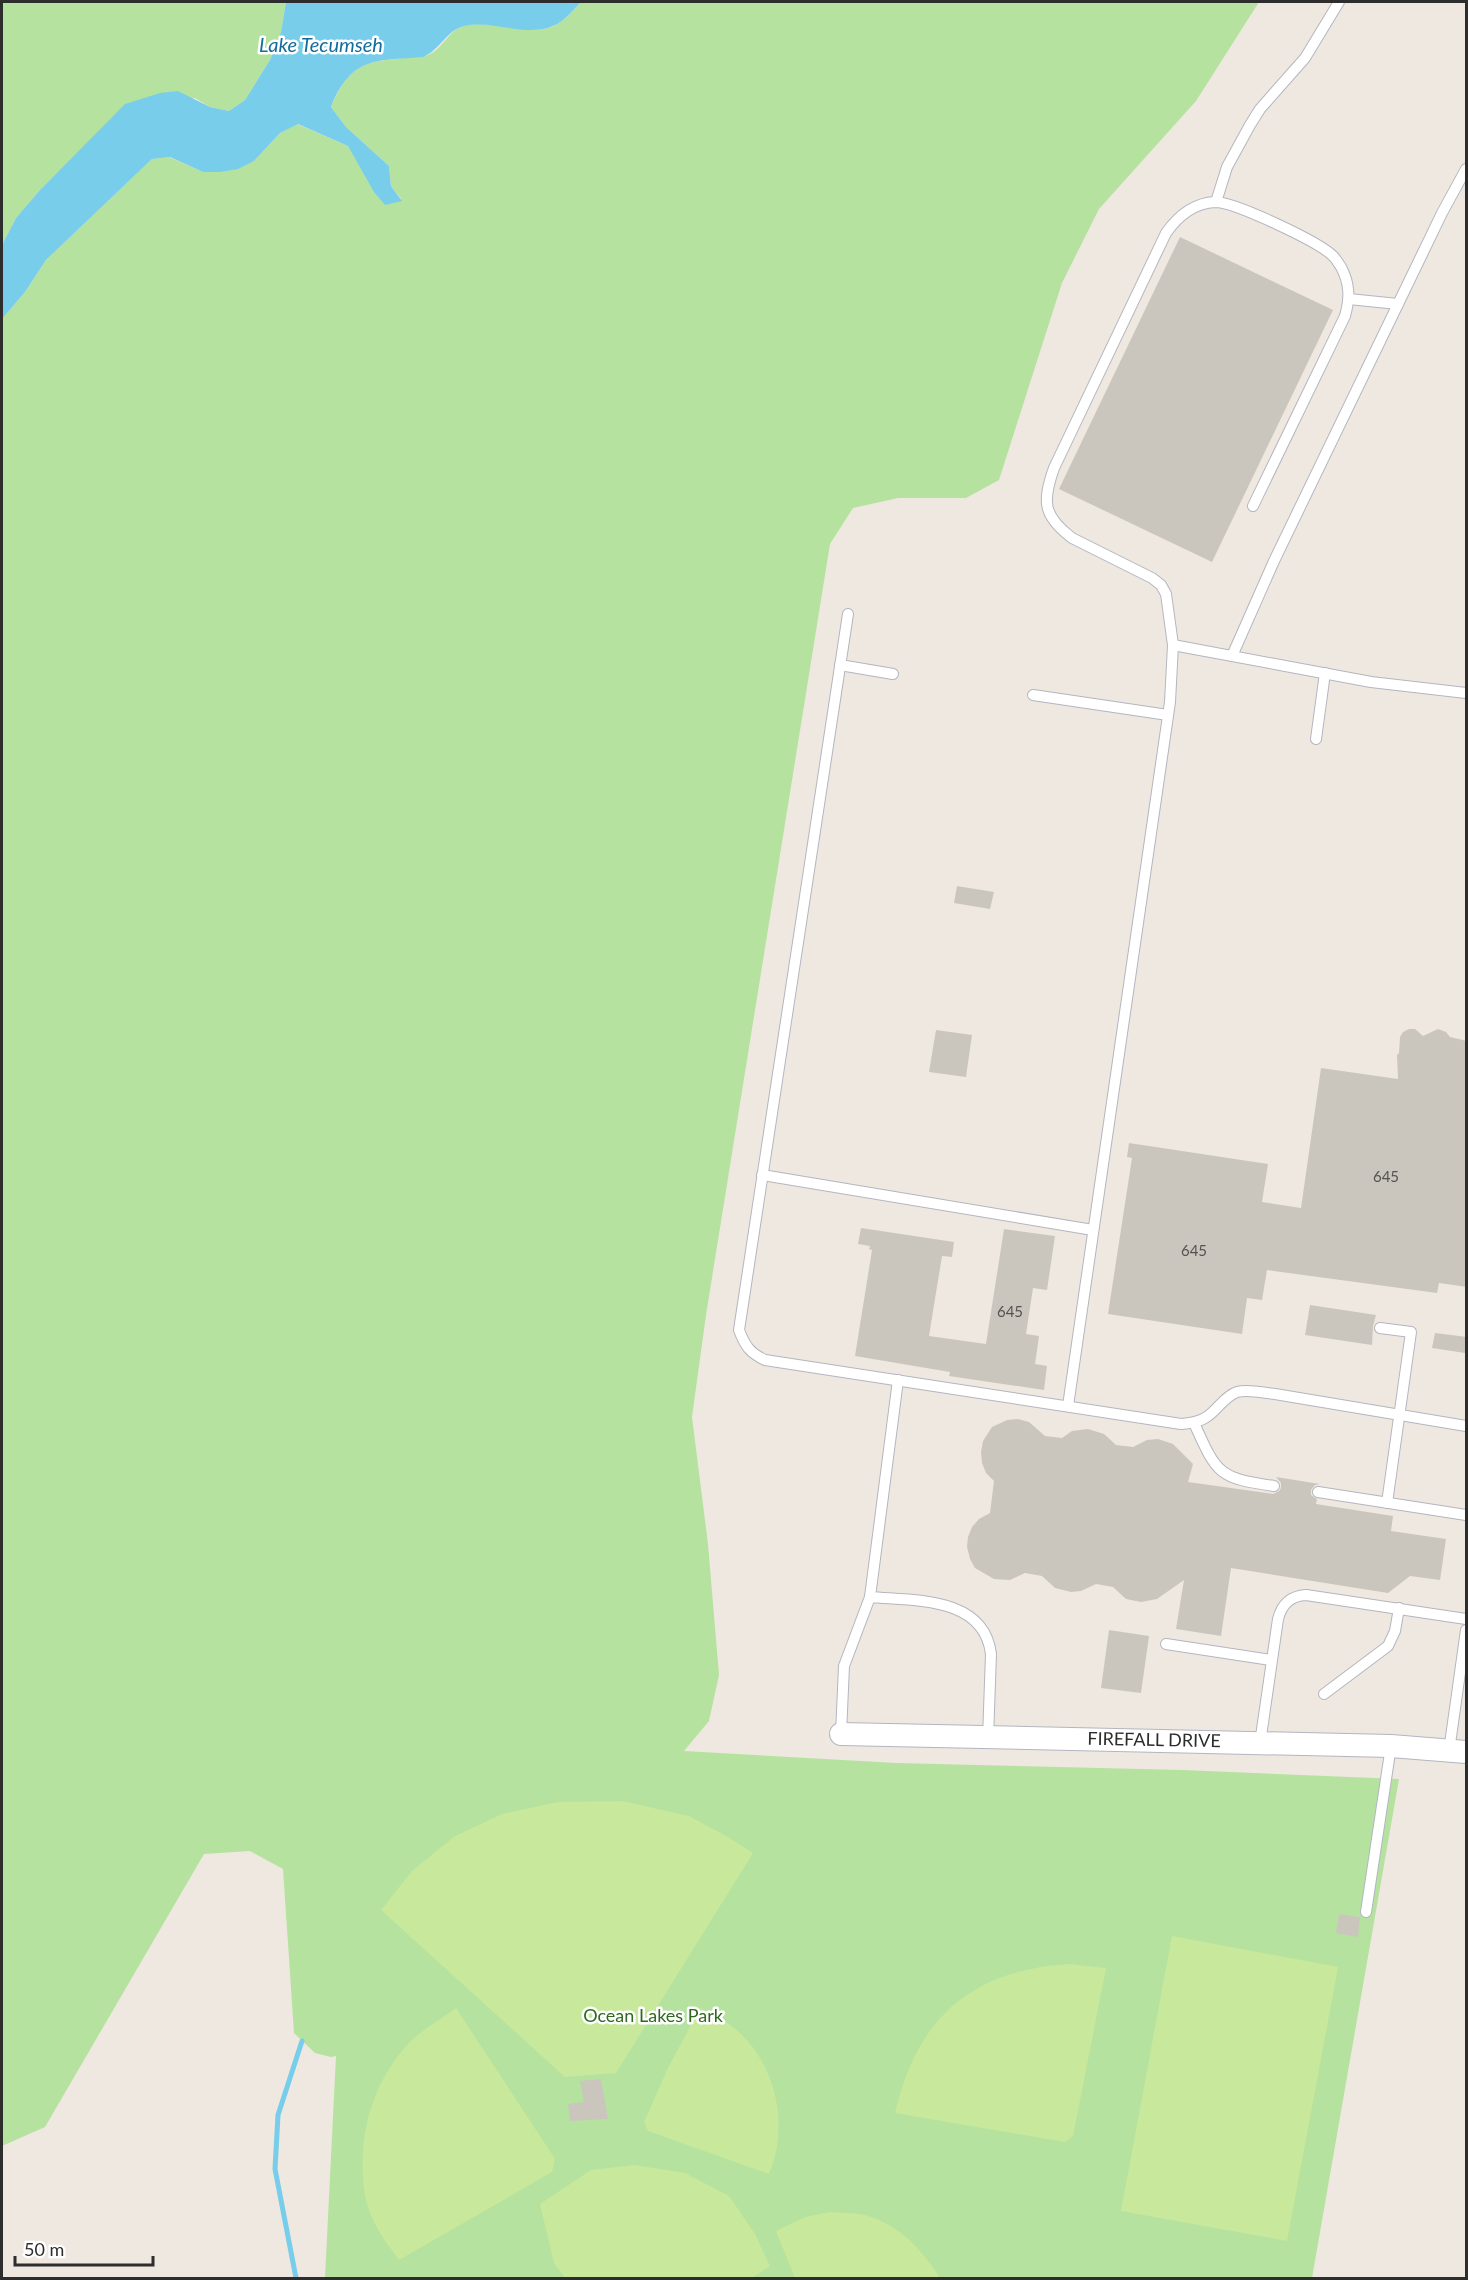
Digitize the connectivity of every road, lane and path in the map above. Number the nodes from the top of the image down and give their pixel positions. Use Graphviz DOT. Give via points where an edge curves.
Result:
graph roads {
  1 [pos="1339,2"];
  2 [pos="1467,169"];
  3 [pos="1216,202"];
  4 [pos="1349,299"];
  5 [pos="1398,304"];
  6 [pos="1253,507"];
  7 [pos="848,614"];
  8 [pos="1173,645"];
  9 [pos="1232,656"];
  10 [pos="840,665"];
  11 [pos="1325,673"];
  12 [pos="893,674"];
  13 [pos="1467,693"];
  14 [pos="1033,695"];
  15 [pos="1168,715"];
  16 [pos="1316,739"];
  17 [pos="762,1175"];
  18 [pos="1093,1230"];
  19 [pos="1380,1328"];
  20 [pos="898,1380"];
  21 [pos="1068,1406"];
  22 [pos="1399,1414"];
  23 [pos="1194,1423"];
  24 [pos="1467,1426"];
  25 [pos="1274,1486"];
  26 [pos="1318,1492"];
  27 [pos="1387,1503"];
  28 [pos="1467,1515"];
  29 [pos="870,1597"];
  30 [pos="1399,1608"];
  31 [pos="1467,1619"];
  32 [pos="1467,1630"];
  33 [pos="1166,1644"];
  34 [pos="1270,1660"];
  35 [pos="1324,1694"];
  36 [pos="841,1734"];
  37 [pos="988,1738"];
  38 [pos="1260,1743"];
  39 [pos="1391,1746"];
  40 [pos="1458,1751"];
  41 [pos="1366,1912"];
  1 -- 3 [label="lane" via="1305,58 1250,125 1227,167"];
  2 -- 5 [label="lane"];
  3 -- 4 [label="lane" via="1250,211 1332,255 1345,278"];
  3 -- 8 [label="lane" via="1181,215 1166,233 1054,468 1047,492 1048,512 1062,530 1161,585 1166,594"];
  4 -- 5 [label="lane"];
  4 -- 6 [label="lane" via="1345,316"];
  5 -- 9 [label="lane"];
  7 -- 10 [label="lane"];
  8 -- 9 [label="lane"];
  8 -- 15 [label="lane"];
  9 -- 11 [label="lane"];
  10 -- 12 [label="lane"];
  10 -- 17 [label="lane"];
  11 -- 13 [label="lane" via="1393,686"];
  11 -- 16 [label="lane"];
  14 -- 15 [label="lane"];
  15 -- 18 [label="lane"];
  17 -- 18 [label="lane"];
  17 -- 20 [label="lane" via="739,1330 744,1345 765,1360"];
  18 -- 21 [label="lane"];
  19 -- 22 [label="lane" via="1411,1332"];
  20 -- 21 [label="lane"];
  20 -- 29 [label="lane"];
  21 -- 23 [label="lane"];
  22 -- 23 [label="lane" via="1275,1394 1238,1392"];
  22 -- 24 [label="lane"];
  22 -- 27 [label="lane"];
  23 -- 25 [label="lane" via="1209,1455 1228,1476"];
  26 -- 27 [label="lane"];
  27 -- 28 [label="lane"];
  29 -- 36 [label="lane" via="844,1666"];
  29 -- 37 [label="lane" via="961,1610 983,1628 991,1654"];
  30 -- 31 [label="lane"];
  30 -- 34 [label="lane" via="1306,1595 1290,1599 1280,1611"];
  30 -- 35 [label="lane" via="1388,1647"];
  32 -- 40 [label="lane"];
  33 -- 34 [label="lane"];
  34 -- 38 [label="lane"];
  36 -- 37 [label="street, FIREFALL DRIVE"];
  37 -- 38 [label="street, FIREFALL DRIVE"];
  38 -- 39 [label="street, FIREFALL DRIVE"];
  39 -- 40 [label="street, FIREFALL DRIVE"];
  39 -- 41 [label="lane"];
}
